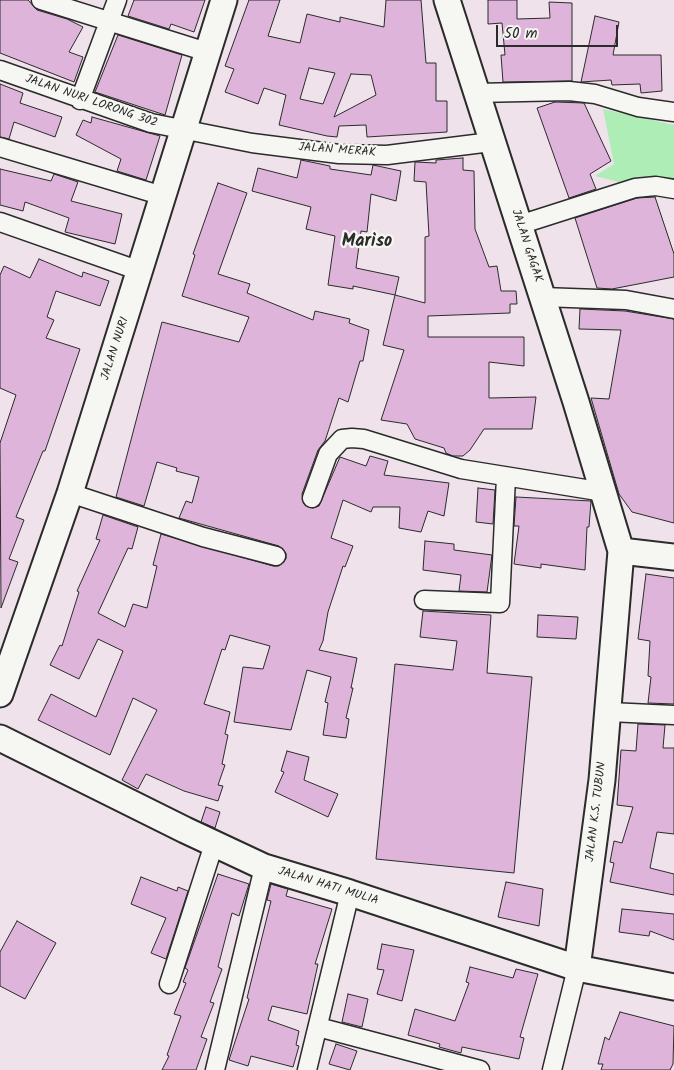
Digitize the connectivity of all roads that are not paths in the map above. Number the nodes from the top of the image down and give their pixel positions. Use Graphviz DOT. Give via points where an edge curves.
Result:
graph roads {
  1 [pos="40,0"];
  2 [pos="117,0"];
  3 [pos="224,0"];
  4 [pos="446,0"];
  5 [pos="109,22"];
  6 [pos="207,52"];
  7 [pos="0,70"];
  8 [pos="476,93"];
  9 [pos="80,100"];
  10 [pos="674,112"];
  11 [pos="184,131"];
  12 [pos="491,142"];
  13 [pos="0,146"];
  14 [pos="674,188"];
  15 [pos="163,196"];
  16 [pos="520,225"];
  17 [pos="1,227"];
  18 [pos="140,271"];
  19 [pos="542,297"];
  20 [pos="674,309"];
  21 [pos="506,477"];
  22 [pos="604,492"];
  23 [pos="70,493"];
  24 [pos="312,498"];
  25 [pos="621,551"];
  26 [pos="276,556"];
  27 [pos="674,556"];
  28 [pos="424,600"];
  29 [pos="0,694"];
  30 [pos="609,712"];
  31 [pos="674,715"];
  32 [pos="0,738"];
  33 [pos="214,844"];
  34 [pos="264,867"];
  35 [pos="350,893"];
  36 [pos="577,968"];
  37 [pos="169,984"];
  38 [pos="674,987"];
  39 [pos="318,1027"];
  40 [pos="215,1070"];
  41 [pos="307,1070"];
  42 [pos="480,1070"];
  43 [pos="552,1070"];
  1 -- 5 [label="street"];
  2 -- 5 [label="street"];
  3 -- 6 [label="street, JALAN NURI"];
  4 -- 8 [label="street, JALAN GAGAK"];
  5 -- 6 [label="street"];
  5 -- 9 [label="street"];
  6 -- 11 [label="street, JALAN NURI"];
  7 -- 9 [label="street, JALAN NURI LORONG 302"];
  8 -- 10 [label="street" via="569,91"];
  8 -- 12 [label="street, JALAN GAGAK"];
  9 -- 11 [label="street, JALAN NURI LORONG 302"];
  11 -- 12 [label="street, JALAN MERAK" via="339,154 387,155"];
  11 -- 15 [label="street, JALAN NURI"];
  12 -- 16 [label="street, JALAN GAGAK"];
  13 -- 15 [label="street"];
  14 -- 16 [label="street" via="635,188"];
  15 -- 18 [label="street, JALAN NURI"];
  16 -- 19 [label="street, JALAN GAGAK"];
  17 -- 18 [label="street"];
  18 -- 23 [label="street, JALAN NURI"];
  19 -- 20 [label="street" via="626,300"];
  19 -- 22 [label="street, JALAN GAGAK"];
  21 -- 22 [label="street"];
  21 -- 24 [label="street" via="461,468 364,439 342,439 328,454"];
  21 -- 28 [label="street" via="500,603"];
  22 -- 25 [label="street, JALAN GAGAK"];
  23 -- 26 [label="street" via="203,537"];
  23 -- 29 [label="street, JALAN NURI"];
  25 -- 27 [label="street"];
  25 -- 30 [label="street, JALAN K.S. TUBUN"];
  30 -- 31 [label="street"];
  30 -- 36 [label="street, JALAN K.S. TUBUN"];
  32 -- 33 [label="street, JALAN HATI MULIA"];
  33 -- 34 [label="street, JALAN HATI MULIA"];
  33 -- 37 [label="street"];
  34 -- 35 [label="street, JALAN HATI MULIA"];
  34 -- 40 [label="street"];
  35 -- 36 [label="street, JALAN HATI MULIA"];
  35 -- 39 [label="street"];
  36 -- 38 [label="street, JALAN HATI MULIA"];
  36 -- 43 [label="street, JALAN K.S. TUBUN"];
  39 -- 41 [label="street"];
  39 -- 42 [label="street"];
}
